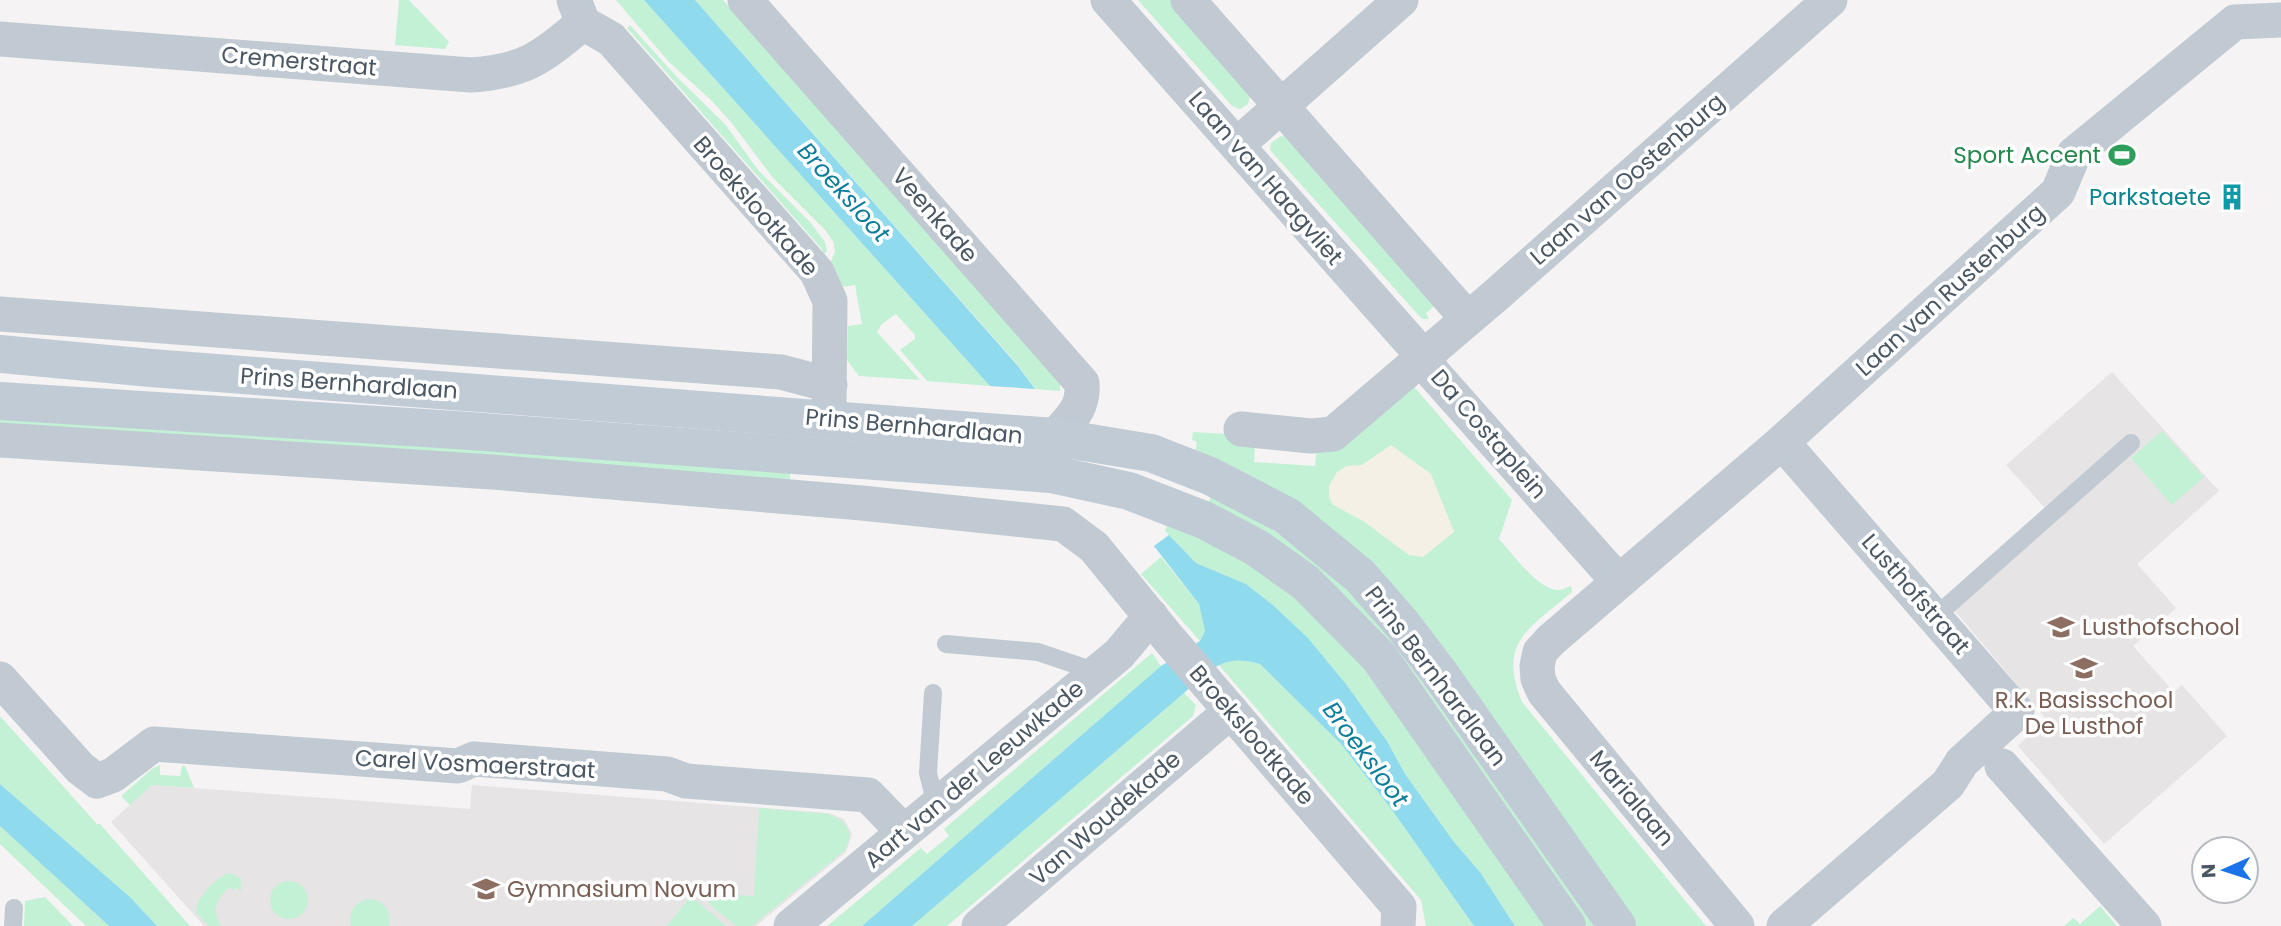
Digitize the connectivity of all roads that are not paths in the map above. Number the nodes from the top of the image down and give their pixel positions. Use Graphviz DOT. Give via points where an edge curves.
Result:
graph roads {
  1 [pos="745,0"];
  2 [pos="1108,0"];
  3 [pos="1188,0"];
  4 [pos="1401,0"];
  5 [pos="1830,0"];
  6 [pos="579,12"];
  7 [pos="2281,20"];
  8 [pos="0,39"];
  9 [pos="1282,105"];
  10 [pos="1237,145"];
  11 [pos="0,314"];
  12 [pos="1467,318"];
  13 [pos="0,354"];
  14 [pos="1423,356"];
  15 [pos="0,401"];
  16 [pos="829,402"];
  17 [pos="1241,429"];
  18 [pos="1054,437"];
  19 [pos="0,440"];
  20 [pos="1782,442"];
  21 [pos="2131,443"];
  22 [pos="826,459"];
  23 [pos="1091,482"];
  24 [pos="824,499"];
  25 [pos="1063,524"];
  26 [pos="1618,581"];
  27 [pos="1936,616"];
  28 [pos="1160,627"];
  29 [pos="946,644"];
  30 [pos="1097,672"];
  31 [pos="0,679"];
  32 [pos="933,693"];
  33 [pos="1223,701"];
  34 [pos="1993,755"];
  35 [pos="936,805"];
  36 [pos="904,832"];
  37 [pos="791,926"];
  38 [pos="979,926"];
  39 [pos="1398,926"];
  40 [pos="1567,926"];
  41 [pos="1617,926"];
  42 [pos="1737,926"];
  43 [pos="1784,926"];
  44 [pos="2144,926"];
  1 -- 18 [label="street, Veenkade" via="1082,383 1083,397 1076,412"];
  2 -- 10 [label="street, Laan van Haagvliet"];
  3 -- 9 [label="street"];
  4 -- 9 [label="street"];
  5 -- 12 [label="street, Laan van Oostenburg"];
  6 -- 8 [label="street, Cremerstraat" via="544,56 499,73 471,75"];
  6 -- 16 [label="street, Broekslootkade" via="611,39 817,272 830,301"];
  7 -- 20 [label="street, Laan van Rustenburg" via="2235,22 2074,154 2058,192"];
  9 -- 10 [label="street"];
  9 -- 12 [label="street"];
  10 -- 14 [label="street, Laan van Haagvliet"];
  11 -- 16 [label="street, Prins Bernhardlaan" via="781,372"];
  12 -- 14 [label="street, Laan van Oostenburg"];
  13 -- 16 [label="main road, Prins Bernhardlaan" via="151,368"];
  14 -- 17 [label="street, Da Costaplein" via="1333,434"];
  14 -- 26 [label="street, Da Costaplein"];
  15 -- 22 [label="main road, Prins Bernhardlaan"];
  16 -- 18 [label="main road, Prins Bernhardlaan"];
  16 -- 22 [label="street, Broekslootkade"];
  18 -- 41 [label="main road, Prins Bernhardlaan" via="1151,453 1210,476 1287,516 1360,576 1440,674"];
  19 -- 24 [label="street"];
  20 -- 26 [label="street, Laan van Rustenburg"];
  20 -- 27 [label="street, Lusthofstraat"];
  21 -- 27 [label="lane"];
  22 -- 23 [label="main road, Prins Bernhardlaan" via="1051,474"];
  22 -- 24 [label="street, Broekslootkade"];
  23 -- 25 [label="street"];
  23 -- 40 [label="main road, Prins Bernhardlaan" via="1129,491 1204,520 1257,548 1306,583 1379,657"];
  24 -- 25 [label="street"];
  25 -- 28 [label="street, Broekslootkade" via="1094,547"];
  26 -- 42 [label="street, Marialaan" via="1550,640 1541,652 1538,679"];
  27 -- 34 [label="street, Lusthofstraat" via="2017,712"];
  28 -- 30 [label="street, Aart van der Leeuwkade"];
  28 -- 33 [label="street, Broekslootkade"];
  29 -- 30 [label="lane" via="1038,652"];
  30 -- 35 [label="street, Aart van der Leeuwkade"];
  31 -- 36 [label="street, Carel Vosmaerstraat" via="79,768 97,781 113,775 154,744 458,766 474,759 868,795"];
  32 -- 35 [label="lane" via="928,774"];
  33 -- 38 [label="street, Van Woudekade"];
  33 -- 39 [label="street, Broekslootkade" via="1398,907"];
  34 -- 43 [label="street" via="1962,762 1948,784"];
  34 -- 44 [label="street"];
  35 -- 36 [label="street, Aart van der Leeuwkade"];
  36 -- 37 [label="street, Aart van der Leeuwkade"];
}
